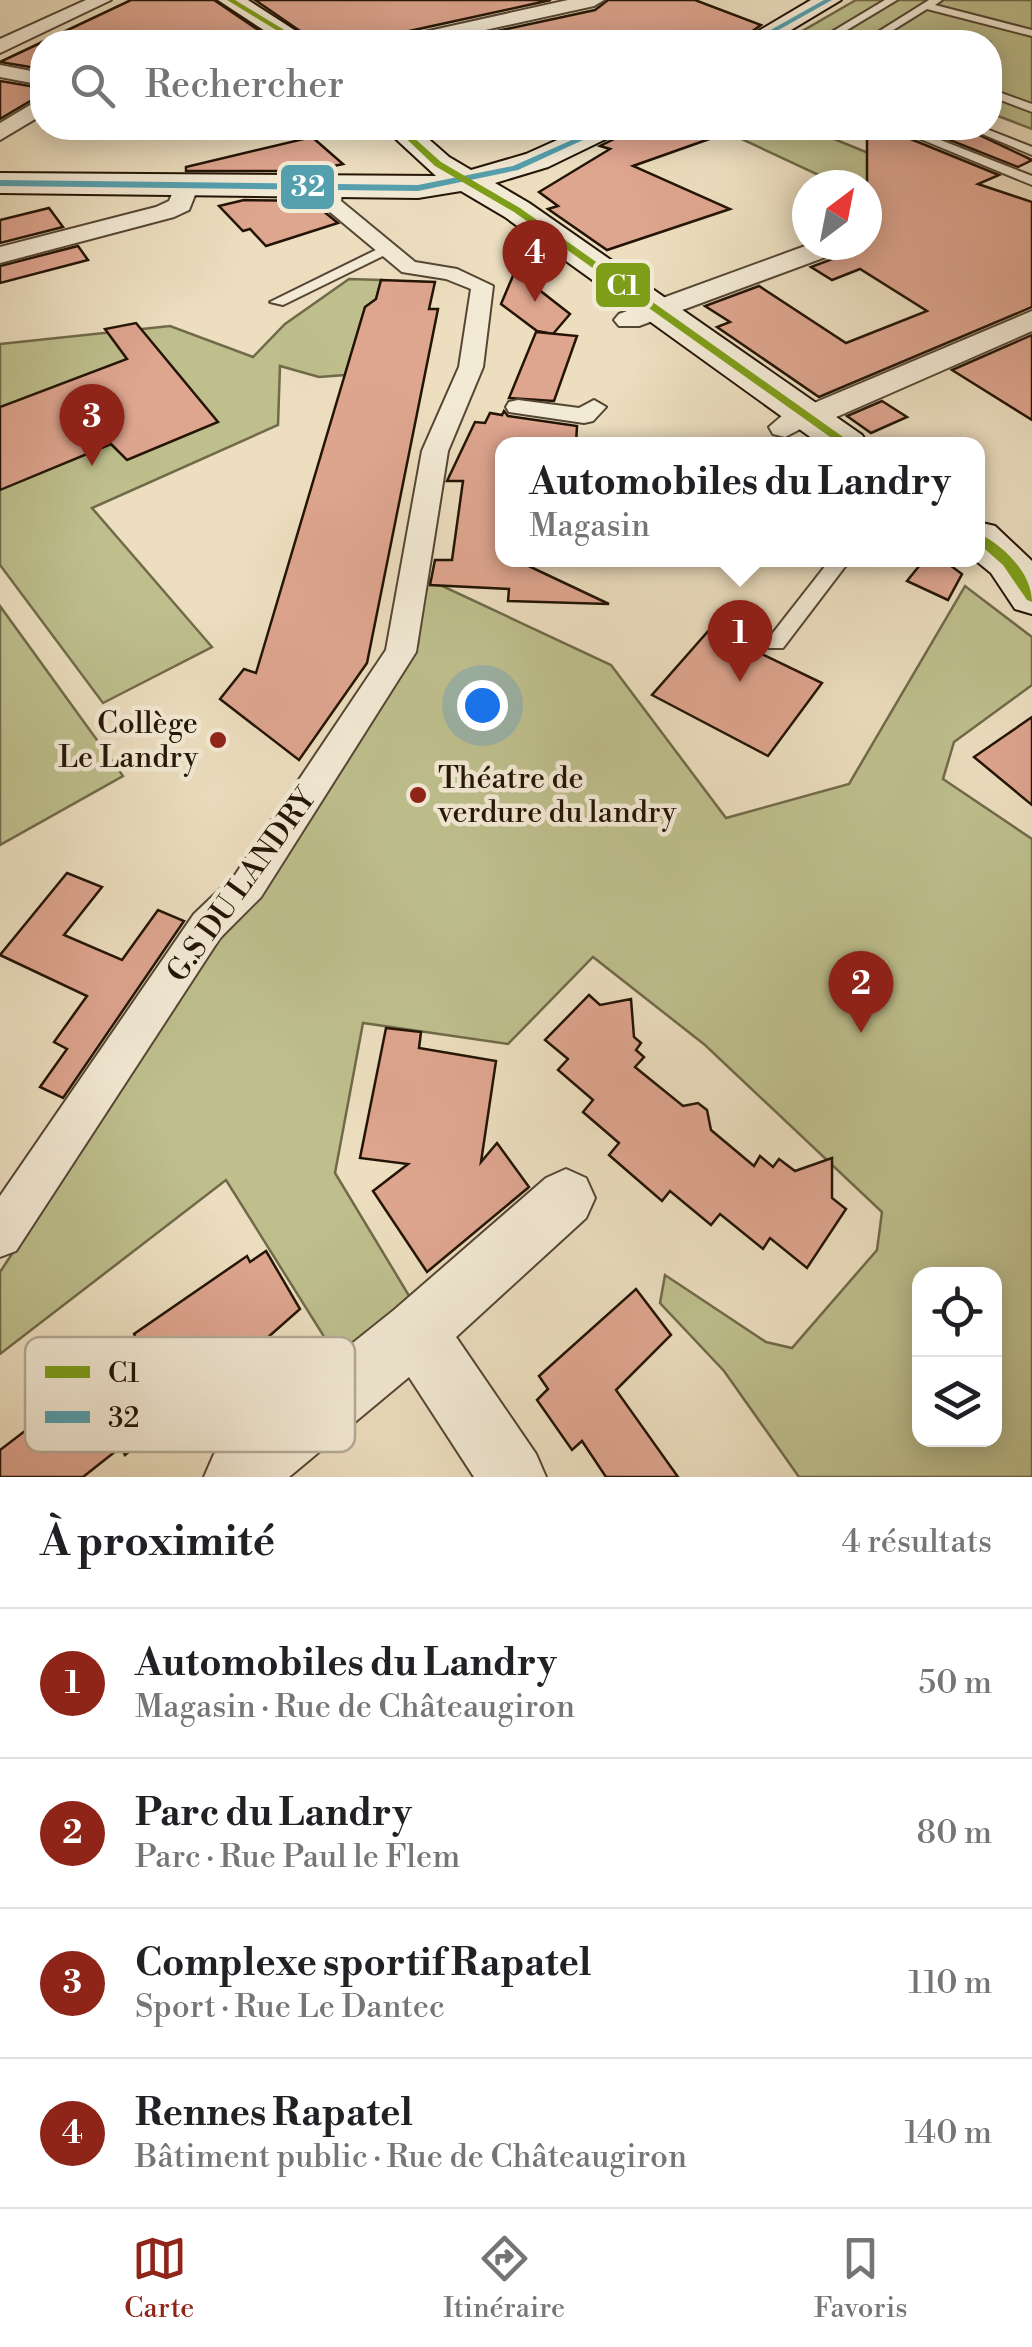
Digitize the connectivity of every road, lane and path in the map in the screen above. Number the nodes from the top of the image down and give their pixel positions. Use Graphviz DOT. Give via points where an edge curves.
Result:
graph roads {
  1 [pos="101,0"];
  2 [pos="230,0"];
  3 [pos="594,0"];
  4 [pos="828,0"];
  5 [pos="892,0"];
  6 [pos="931,3"];
  7 [pos="35,30"];
  8 [pos="280,30"];
  9 [pos="460,30"];
  10 [pos="774,30"];
  11 [pos="841,30"];
  12 [pos="887,30"];
  13 [pos="30,32"];
  14 [pos="1032,33"];
  15 [pos="0,46"];
  16 [pos="0,70"];
  17 [pos="30,76"];
  18 [pos="1002,97"];
  19 [pos="1032,108"];
  20 [pos="30,113"];
  21 [pos="1,132"];
  22 [pos="1002,139"];
  23 [pos="413,140"];
  24 [pos="431,140"];
  25 [pos="584,140"];
  26 [pos="930,140"];
  27 [pos="1032,151"];
  28 [pos="471,181"];
  29 [pos="1032,181"];
  30 [pos="0,182"];
  31 [pos="187,185"];
  32 [pos="333,188"];
  33 [pos="392,254"];
  34 [pos="0,255"];
  35 [pos="792,260"];
  36 [pos="278,302"];
  37 [pos="643,315"];
  38 [pos="1032,320"];
  39 [pos="518,407"];
  40 [pos="594,407"];
  41 [pos="801,429"];
  42 [pos="826,437"];
  43 [pos="985,542"];
  44 [pos="985,561"];
  45 [pos="835,567"];
  46 [pos="1029,583"];
  47 [pos="776,643"];
  48 [pos="566,1198"];
  49 [pos="0,1235"];
  50 [pos="416,1332"];
  51 [pos="355,1382"];
  52 [pos="269,1452"];
  53 [pos="238,1477"];
  54 [pos="512,1477"];
  1 -- 7 [label="street"];
  2 -- 8 [label="main road"];
  3 -- 9 [label="street"];
  4 -- 10 [label="main road"];
  5 -- 11 [label="lane"];
  6 -- 12 [label="lane"];
  6 -- 14 [label="lane"];
  13 -- 15 [label="street"];
  16 -- 17 [label="street"];
  18 -- 19 [label="lane"];
  20 -- 21 [label="street"];
  22 -- 27 [label="lane"];
  23 -- 28 [label="main road" via="438,164"];
  24 -- 28 [label="main road"];
  25 -- 28 [label="main road" via="558,155"];
  26 -- 29 [label="lane"];
  28 -- 32 [label="main road"];
  28 -- 37 [label="main road"];
  30 -- 31 [label="main road"];
  31 -- 32 [label="main road"];
  31 -- 34 [label="street" via="176,208"];
  32 -- 33 [label="street" via="331,203"];
  33 -- 36 [label="lane"];
  33 -- 49 [label="street, G.S DU LANDRY" via="409,268 482,286 470,367 435,451 402,652 248,886 207,926"];
  35 -- 37 [label="street"];
  37 -- 41 [label="main road" via="718,385"];
  38 -- 41 [label="street" via="822,410"];
  39 -- 40 [label="street" via="584,416"];
  41 -- 42 [label="main road"];
  43 -- 46 [label="main road"];
  44 -- 46 [label="main road"];
  45 -- 47 [label="lane"];
  48 -- 50 [label="street"];
  50 -- 51 [label="street"];
  50 -- 54 [label="street"];
  52 -- 53 [label="street"];
}
